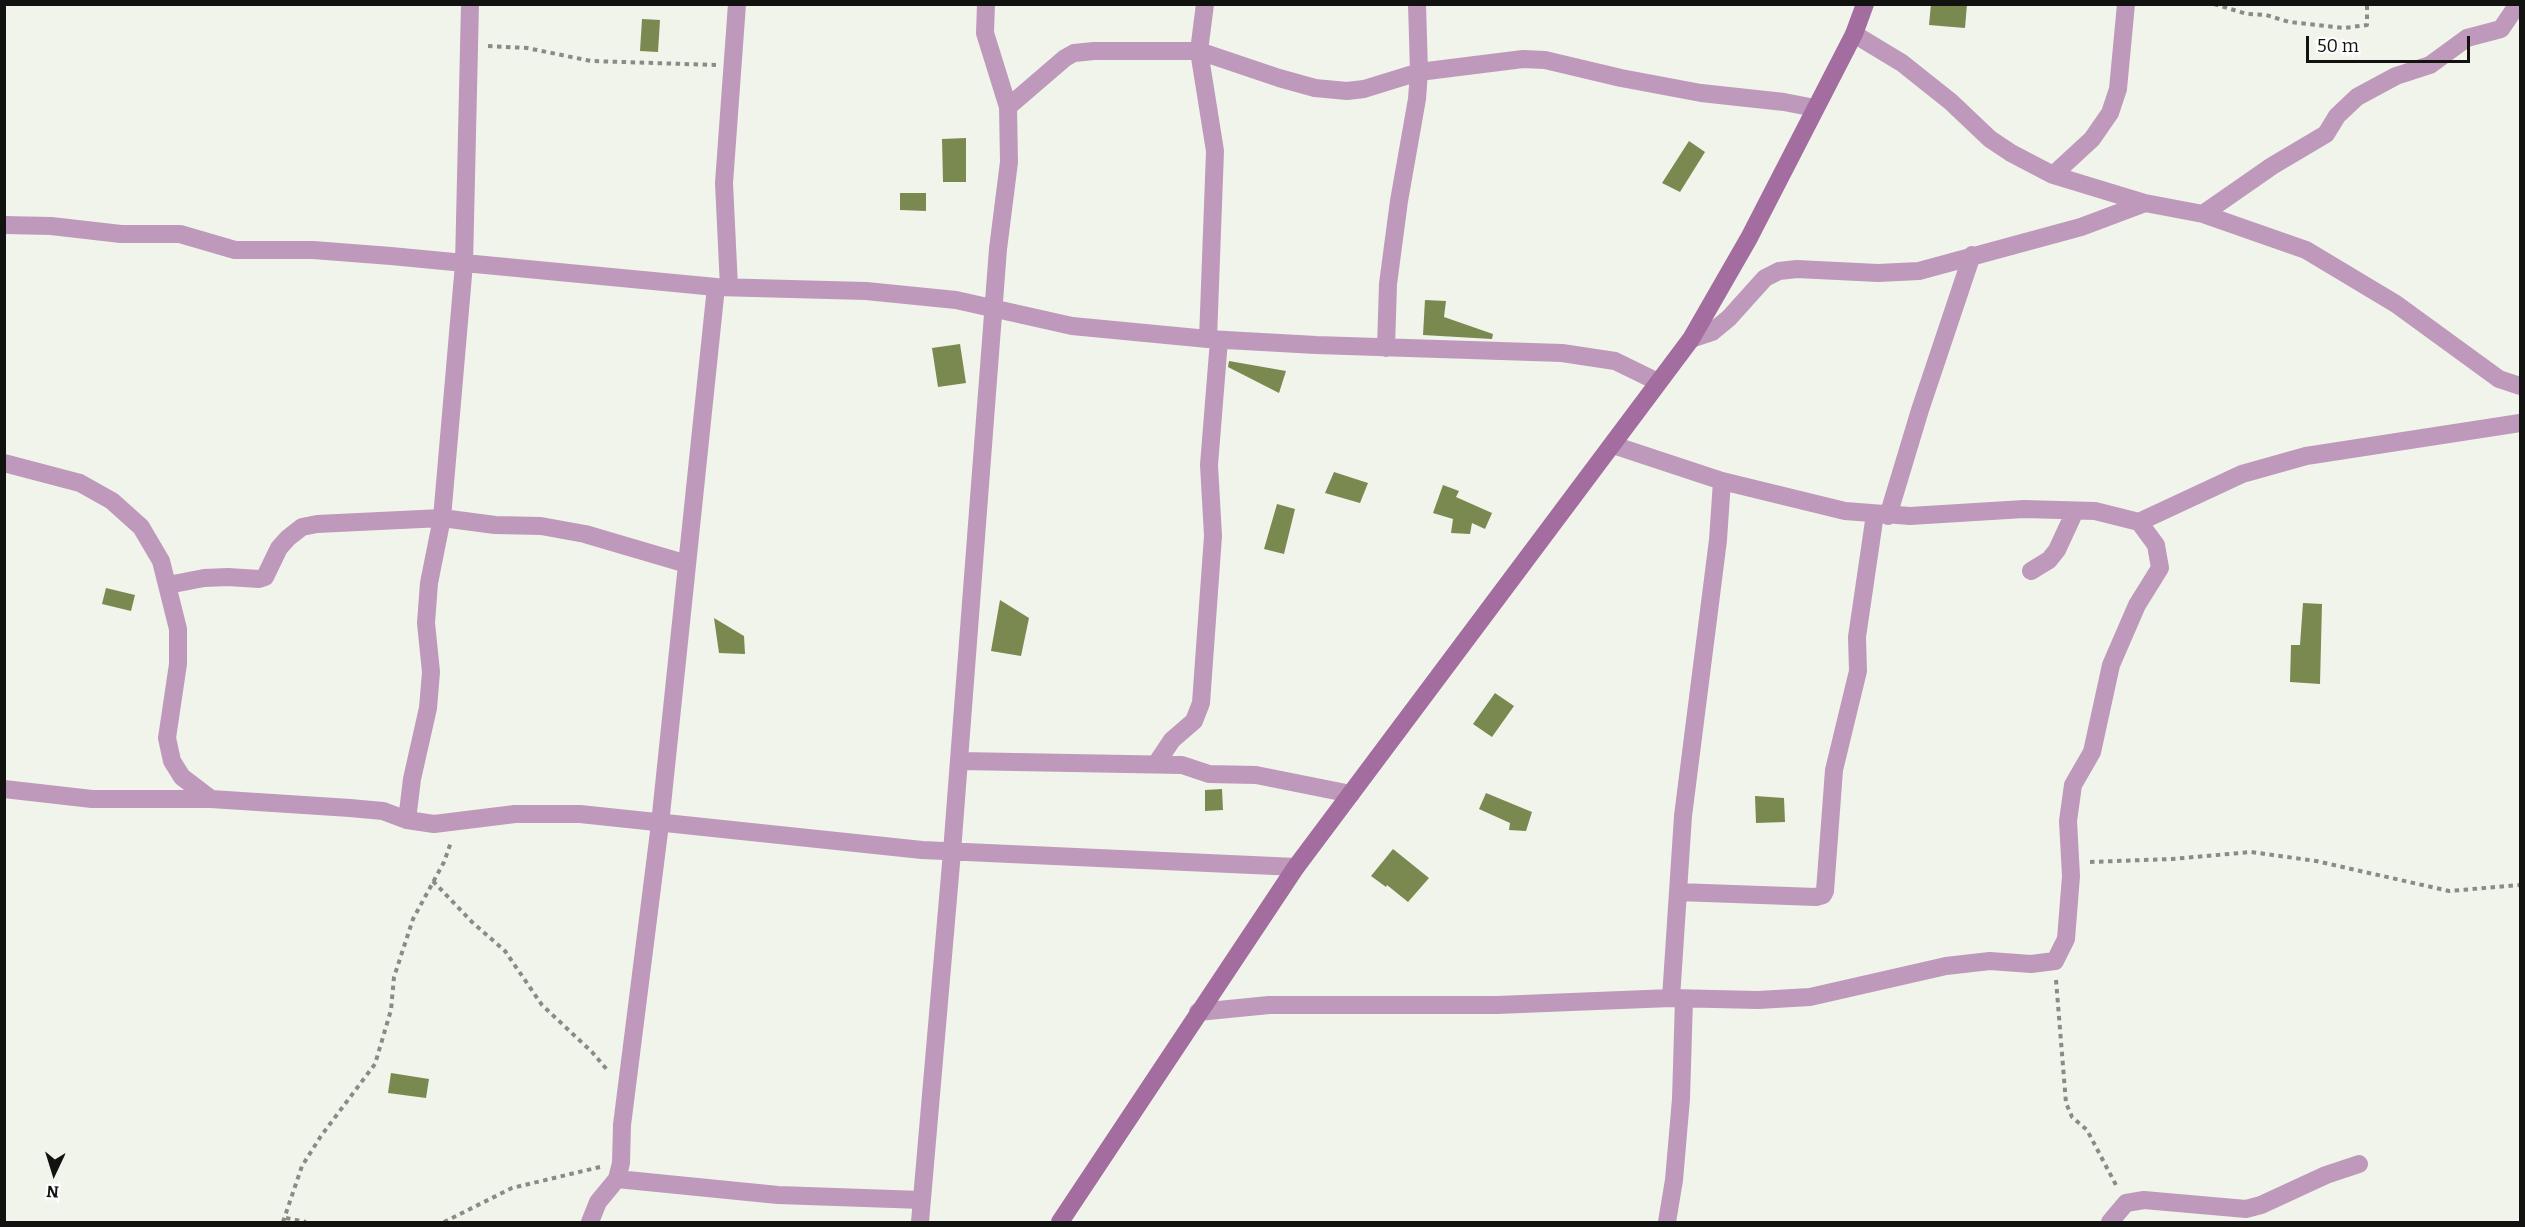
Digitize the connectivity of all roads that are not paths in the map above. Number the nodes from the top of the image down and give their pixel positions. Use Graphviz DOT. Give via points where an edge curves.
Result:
graph roads {
  1 [pos="470,4"];
  2 [pos="737,4"];
  3 [pos="986,4"];
  4 [pos="1205,4"];
  5 [pos="1417,4"];
  6 [pos="1865,4"];
  7 [pos="2126,4"];
  8 [pos="2518,4"];
  9 [pos="1854,34"];
  10 [pos="1199,51"];
  11 [pos="1419,72"];
  12 [pos="1008,106"];
  13 [pos="1815,108"];
  14 [pos="2053,175"];
  15 [pos="2145,204"];
  16 [pos="2204,214"];
  17 [pos="4,225"];
  18 [pos="1972,255"];
  19 [pos="465,264"];
  20 [pos="723,287"];
  21 [pos="994,310"];
  22 [pos="1691,339"];
  23 [pos="1213,340"];
  24 [pos="1386,348"];
  25 [pos="1658,382"];
  26 [pos="2520,386"];
  27 [pos="2520,423"];
  28 [pos="1613,445"];
  29 [pos="4,463"];
  30 [pos="1722,481"];
  31 [pos="2075,511"];
  32 [pos="1881,515"];
  33 [pos="442,518"];
  34 [pos="2139,522"];
  35 [pos="687,564"];
  36 [pos="2031,571"];
  37 [pos="168,585"];
  38 [pos="960,761"];
  39 [pos="1156,764"];
  40 [pos="4,789"];
  41 [pos="1351,794"];
  42 [pos="210,799"];
  43 [pos="407,820"];
  44 [pos="660,824"];
  45 [pos="952,852"];
  46 [pos="1296,867"];
  47 [pos="1678,892"];
  48 [pos="1678,999"];
  49 [pos="1198,1012"];
  50 [pos="2359,1164"];
  51 [pos="619,1171"];
  52 [pos="922,1200"];
  53 [pos="590,1222"];
  54 [pos="920,1222"];
  55 [pos="1060,1222"];
  56 [pos="1667,1222"];
  57 [pos="2109,1222"];
  1 -- 19 [label="street"];
  2 -- 20 [label="street" via="724,183"];
  3 -- 12 [label="street" via="985,33"];
  4 -- 10 [label="street"];
  5 -- 11 [label="street"];
  6 -- 9 [label="main road"];
  7 -- 14 [label="street" via="2118,89 2110,112 2092,139"];
  8 -- 16 [label="street" via="2501,29 2467,38 2430,65 2396,76 2357,97 2337,116 2326,134"];
  9 -- 13 [label="main road"];
  9 -- 14 [label="street" via="1902,63 1990,139"];
  10 -- 11 [label="street" via="1315,88 1347,92"];
  10 -- 12 [label="street" via="1074,54"];
  10 -- 23 [label="street" via="1215,151"];
  11 -- 13 [label="street" via="1499,60 1545,60 1701,93"];
  11 -- 24 [label="street" via="1388,284"];
  12 -- 21 [label="street" via="1009,162"];
  13 -- 22 [label="main road" via="1749,238"];
  14 -- 15 [label="street"];
  15 -- 16 [label="street"];
  15 -- 18 [label="street" via="2081,226"];
  16 -- 26 [label="street" via="2306,250 2396,304 2499,379"];
  17 -- 19 [label="street" via="121,234 180,234 235,250 314,250"];
  18 -- 22 [label="street" via="1919,271 1779,271 1765,278 1712,332"];
  18 -- 32 [label="street"];
  19 -- 20 [label="street"];
  19 -- 33 [label="street"];
  20 -- 21 [label="street" via="866,291 956,300"];
  20 -- 35 [label="street"];
  21 -- 23 [label="street" via="1072,326"];
  21 -- 38 [label="street"];
  22 -- 25 [label="main road"];
  23 -- 24 [label="street"];
  23 -- 39 [label="street" via="1209,465 1213,536 1201,703 1194,721 1172,740"];
  24 -- 25 [label="street" via="1562,353 1614,361"];
  25 -- 28 [label="main road"];
  27 -- 34 [label="street" via="2306,456 2242,474"];
  28 -- 30 [label="street"];
  28 -- 41 [label="main road"];
  29 -- 37 [label="street" via="80,483 112,501 141,527 161,561"];
  30 -- 32 [label="street" via="1845,511"];
  30 -- 47 [label="street" via="1683,816"];
  31 -- 32 [label="street" via="2024,509"];
  31 -- 34 [label="street" via="2114,514"];
  31 -- 36 [label="street" via="2057,550"];
  32 -- 47 [label="street" via="1857,637 1858,671 1834,770 1826,891 1815,897"];
  33 -- 35 [label="street" via="541,526 585,534"];
  33 -- 37 [label="street" via="302,527 279,548 265,577 204,578"];
  33 -- 43 [label="street" via="429,583 426,623 428,708"];
  34 -- 48 [label="street" via="2156,545 2160,568 2111,665 2092,752 2073,785 2068,821 2071,862 2066,939 2055,961 1946,966 1810,997"];
  35 -- 44 [label="street"];
  37 -- 42 [label="street" via="178,628 178,664 167,738 172,761 182,777"];
  38 -- 39 [label="street"];
  38 -- 45 [label="street"];
  39 -- 41 [label="street" via="1182,765 1209,774 1256,775"];
  40 -- 42 [label="street" via="92,799"];
  41 -- 46 [label="main road"];
  42 -- 43 [label="street" via="382,811"];
  43 -- 44 [label="street" via="434,824 515,814 569,814"];
  44 -- 45 [label="street"];
  44 -- 51 [label="street"];
  45 -- 46 [label="street"];
  45 -- 52 [label="street"];
  46 -- 49 [label="main road"];
  47 -- 48 [label="street"];
  48 -- 49 [label="street" via="1497,1005 1269,1005"];
  48 -- 56 [label="street" via="1681,1099"];
  49 -- 55 [label="main road"];
  50 -- 57 [label="street" via="2246,1209 2144,1200 2126,1203"];
  51 -- 52 [label="street" via="778,1196"];
  51 -- 53 [label="street"];
  52 -- 54 [label="street"];
}
